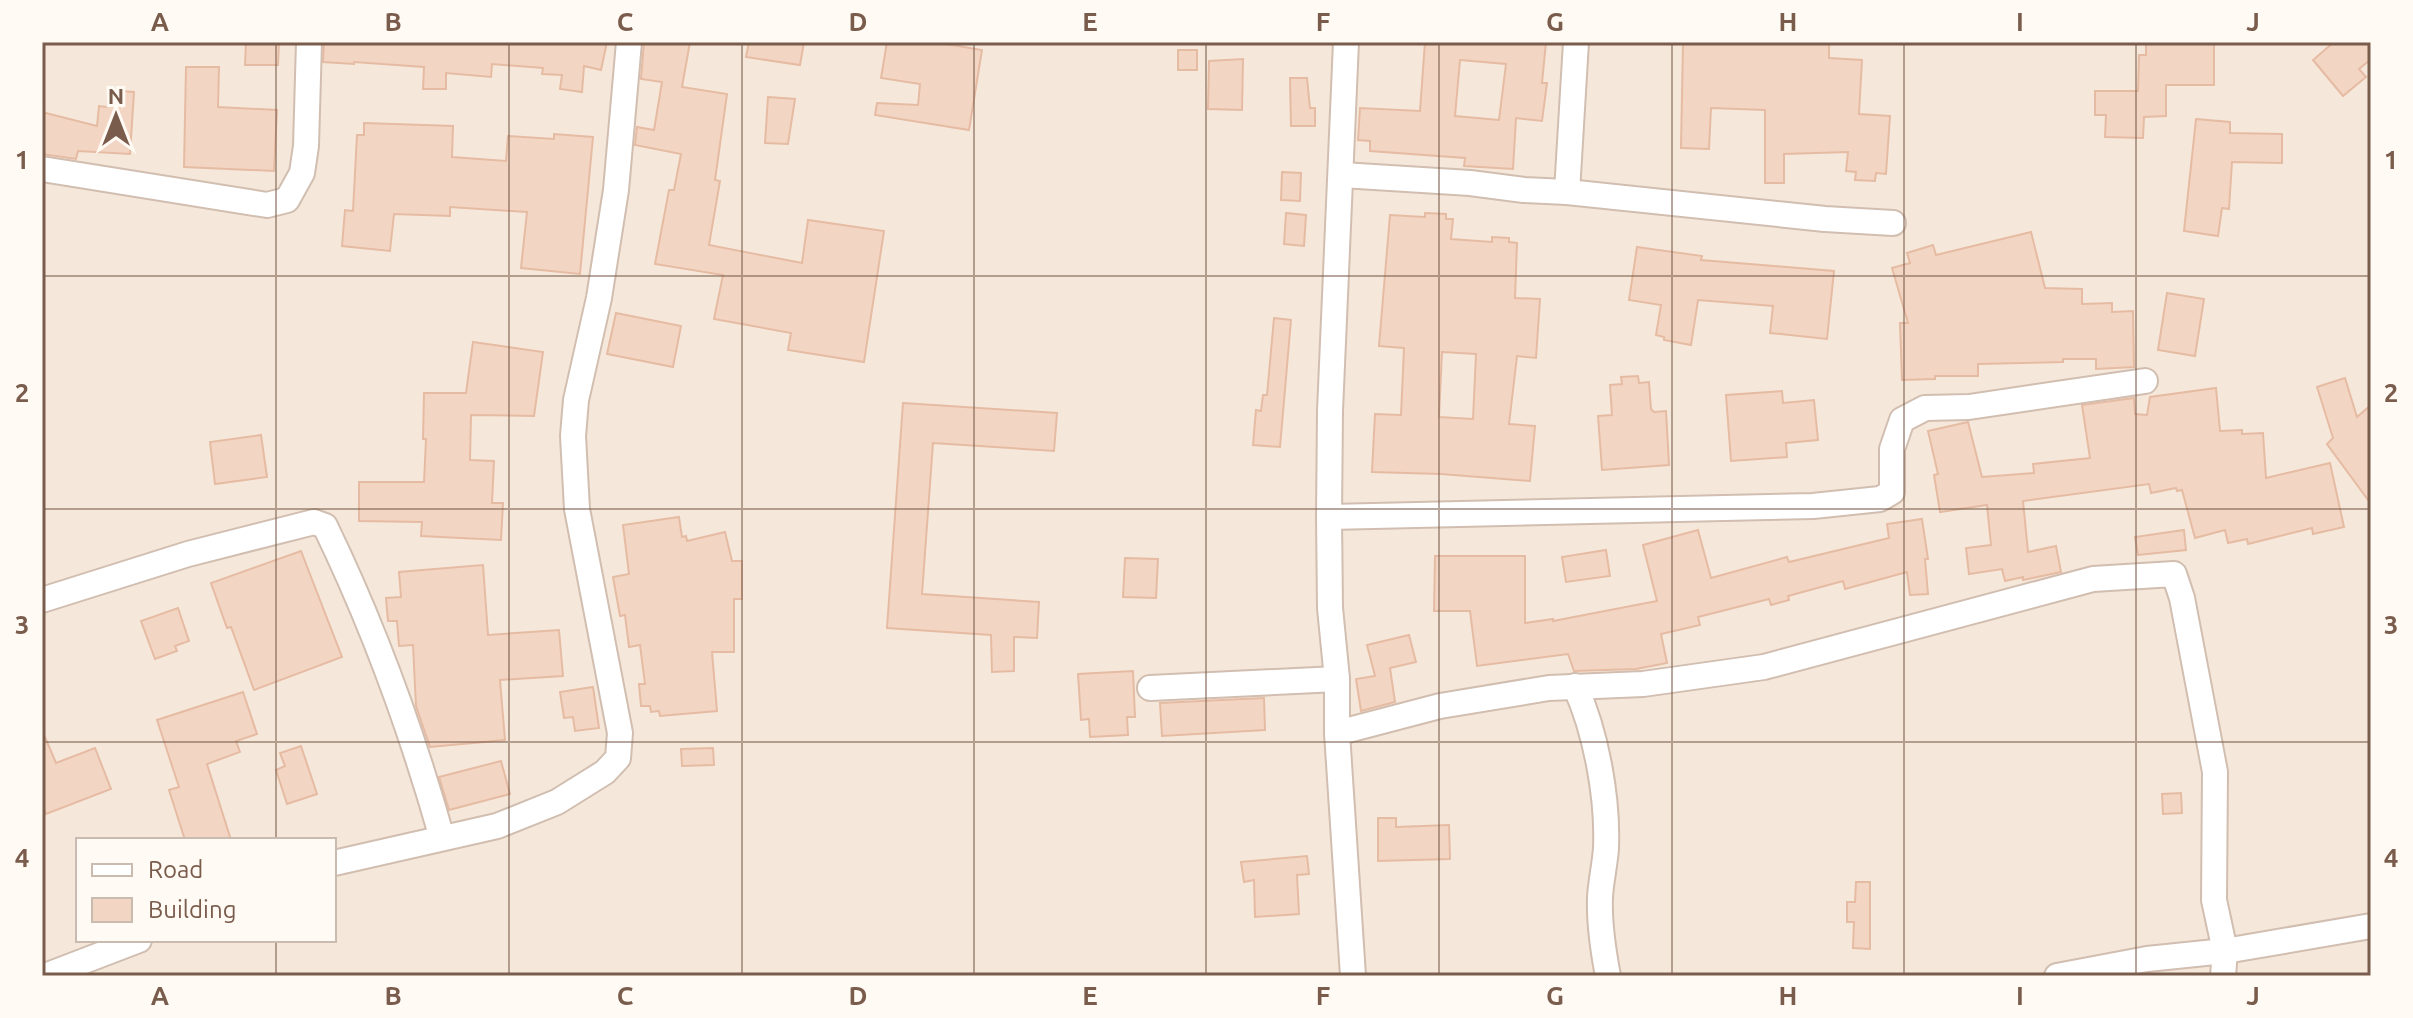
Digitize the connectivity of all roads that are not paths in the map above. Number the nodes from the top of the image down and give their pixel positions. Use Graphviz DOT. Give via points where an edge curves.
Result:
graph roads {
  1 [pos="309,42"];
  2 [pos="629,42"];
  3 [pos="1346,42"];
  4 [pos="1576,42"];
  5 [pos="42,169"];
  6 [pos="1342,175"];
  7 [pos="1567,192"];
  8 [pos="1893,223"];
  9 [pos="2145,381"];
  10 [pos="1329,517"];
  11 [pos="42,600"];
  12 [pos="1337,679"];
  13 [pos="1575,686"];
  14 [pos="1150,688"];
  15 [pos="1337,733"];
  16 [pos="442,838"];
  17 [pos="336,863"];
  18 [pos="2371,926"];
  19 [pos="134,942"];
  20 [pos="2225,951"];
  21 [pos="45,976"];
  22 [pos="1353,976"];
  23 [pos="1608,976"];
  24 [pos="2057,976"];
  25 [pos="2223,976"];
  1 -- 5 [label="street" via="306,146 302,173 287,200 267,205"];
  2 -- 16 [label="street" via="616,190 573,436 577,509 620,733 618,758 557,802 497,826"];
  3 -- 6 [label="street"];
  4 -- 7 [label="street"];
  6 -- 7 [label="street"];
  6 -- 10 [label="street"];
  7 -- 8 [label="street"];
  9 -- 10 [label="street" via="1969,407 1925,408 1902,420 1892,449 1892,492 1880,499 1710,510"];
  10 -- 12 [label="street"];
  11 -- 16 [label="street" via="188,554 314,522 325,526 370,630"];
  12 -- 14 [label="street"];
  12 -- 15 [label="street"];
  13 -- 15 [label="street" via="1440,706"];
  13 -- 20 [label="street" via="1643,684 1764,667 2093,579 2174,574 2215,772 2214,900"];
  13 -- 23 [label="street" via="1587,712 1604,806 1600,897"];
  15 -- 22 [label="street"];
  16 -- 17 [label="street"];
  18 -- 20 [label="street"];
  19 -- 21 [label="street"];
  20 -- 24 [label="street"];
  20 -- 25 [label="street"];
}
